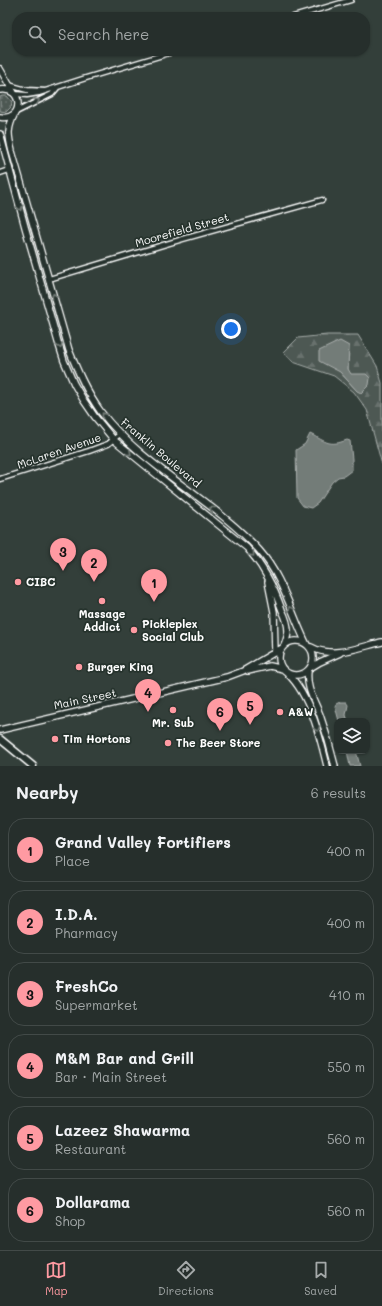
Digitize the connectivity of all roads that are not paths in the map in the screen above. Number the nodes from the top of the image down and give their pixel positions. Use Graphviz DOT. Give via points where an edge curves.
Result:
graph roads {
  1 [pos="351,0"];
  2 [pos="310,12"];
  3 [pos="159,56"];
  4 [pos="0,69"];
  5 [pos="9,84"];
  6 [pos="57,88"];
  7 [pos="0,90"];
  8 [pos="46,91"];
  9 [pos="14,93"];
  10 [pos="16,113"];
  11 [pos="0,117"];
  12 [pos="0,134"];
  13 [pos="9,170"];
  14 [pos="0,173"];
  15 [pos="322,200"];
  16 [pos="49,279"];
  17 [pos="120,434"];
  18 [pos="114,440"];
  19 [pos="0,480"];
  20 [pos="266,574"];
  21 [pos="382,642"];
  22 [pos="308,646"];
  23 [pos="283,647"];
  24 [pos="343,651"];
  25 [pos="275,653"];
  26 [pos="284,670"];
  27 [pos="309,670"];
  28 [pos="243,671"];
  29 [pos="0,730"];
  30 [pos="0,738"];
  31 [pos="33,766"];
  32 [pos="327,766"];
  33 [pos="335,766"];
  1 -- 2 [label="street"];
  3 -- 6 [label="street"];
  4 -- 5 [label="main road"];
  5 -- 8 [label="street" via="27,90"];
  5 -- 9 [label="main road"];
  6 -- 8 [label="street"];
  10 -- 6 [label="street, one-way" via="52,94"];
  7 -- 9 [label="main road"];
  8 -- 9 [label="street" via="32,95"];
  9 -- 10 [label="main road" via="18,104"];
  10 -- 11 [label="main road"];
  10 -- 16 [label="main road, Franklin Boulevard" via="10,122 8,134"];
  12 -- 13 [label="main road, Franklin Boulevard"];
  13 -- 14 [label="street"];
  13 -- 18 [label="main road, Franklin Boulevard, one-way" via="64,361 84,401"];
  15 -- 16 [label="street, Moorefield Street"];
  17 -- 16 [label="main road, Franklin Boulevard, one-way" via="88,392 76,368"];
  17 -- 18 [label="street, McLaren Avenue"];
  22 -- 17 [label="main road, Franklin Boulevard, one-way" via="298,628 281,583 261,552 240,531"];
  18 -- 19 [label="street, McLaren Avenue" via="89,451"];
  18 -- 20 [label="main road, Franklin Boulevard, one-way" via="247,548"];
  20 -- 23 [label="main road, Franklin Boulevard" via="276,592 288,626"];
  20 -- 25 [label="main road" via="274,608"];
  21 -- 24 [label="main road"];
  22 -- 23 [label="main road" via="296,641"];
  22 -- 24 [label="main road" via="324,652"];
  22 -- 27 [label="main road" via="314,660"];
  23 -- 25 [label="main road, Main Street"];
  23 -- 26 [label="main road" via="279,658"];
  24 -- 27 [label="main road"];
  25 -- 28 [label="main road, Main Street"];
  26 -- 27 [label="main road" via="294,675 304,674"];
  26 -- 28 [label="main road, Main Street" via="270,666"];
  26 -- 32 [label="main road, one-way" via="296,683 309,707"];
  27 -- 33 [label="main road" via="307,684 320,715"];
  28 -- 29 [label="main road, Main Street" via="208,682"];
  30 -- 31 [label="main road"];
}
